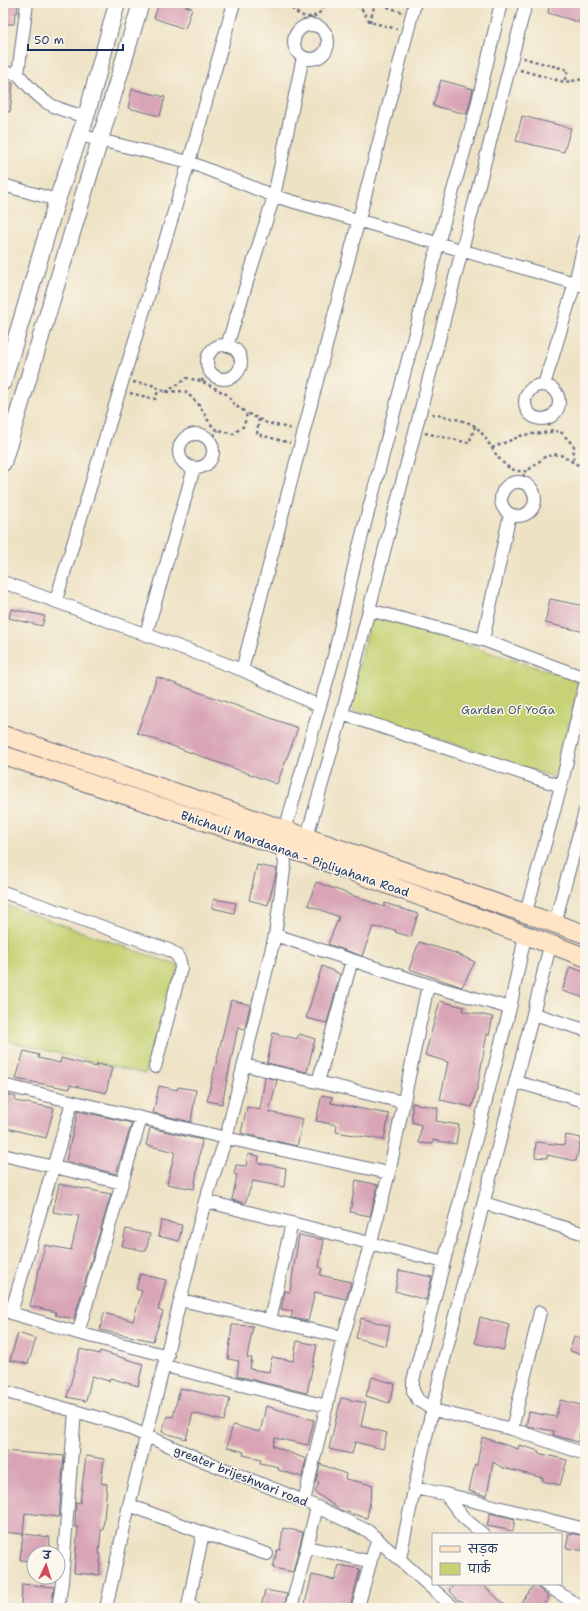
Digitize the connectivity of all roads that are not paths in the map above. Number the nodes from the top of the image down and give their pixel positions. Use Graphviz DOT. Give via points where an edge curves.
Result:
graph roads {
  1 [pos="27,3"];
  2 [pos="117,3"];
  3 [pos="141,3"];
  4 [pos="234,3"];
  5 [pos="415,3"];
  6 [pos="501,3"];
  7 [pos="526,3"];
  8 [pos="303,57"];
  9 [pos="3,72"];
  10 [pos="18,74"];
  11 [pos="86,117"];
  12 [pos="79,135"];
  13 [pos="100,140"];
  14 [pos="189,162"];
  15 [pos="3,185"];
  16 [pos="274,196"];
  17 [pos="57,200"];
  18 [pos="360,220"];
  19 [pos="585,240"];
  20 [pos="439,243"];
  21 [pos="463,249"];
  22 [pos="580,284"];
  23 [pos="227,346"];
  24 [pos="3,382"];
  25 [pos="544,385"];
  26 [pos="3,463"];
  27 [pos="194,468"];
  28 [pos="510,514"];
  29 [pos="3,582"];
  30 [pos="56,600"];
  31 [pos="369,610"];
  32 [pos="146,634"];
  33 [pos="483,640"];
  34 [pos="242,670"];
  35 [pos="585,678"];
  36 [pos="585,684"];
  37 [pos="319,706"];
  38 [pos="342,714"];
  39 [pos="3,735"];
  40 [pos="3,755"];
  41 [pos="561,786"];
  42 [pos="585,811"];
  43 [pos="285,830"];
  44 [pos="307,838"];
  45 [pos="289,855"];
  46 [pos="3,892"];
  47 [pos="526,912"];
  48 [pos="555,922"];
  49 [pos="585,934"];
  50 [pos="275,935"];
  51 [pos="526,936"];
  52 [pos="550,945"];
  53 [pos="585,957"];
  54 [pos="352,960"];
  55 [pos="428,985"];
  56 [pos="510,1008"];
  57 [pos="534,1014"];
  58 [pos="585,1030"];
  59 [pos="244,1065"];
  60 [pos="155,1067"];
  61 [pos="318,1082"];
  62 [pos="516,1082"];
  63 [pos="3,1085"];
  64 [pos="585,1101"];
  65 [pos="72,1102"];
  66 [pos="402,1102"];
  67 [pos="141,1118"];
  68 [pos="226,1138"];
  69 [pos="3,1155"];
  70 [pos="54,1166"];
  71 [pos="389,1173"];
  72 [pos="122,1183"];
  73 [pos="205,1201"];
  74 [pos="484,1203"];
  75 [pos="292,1223"];
  76 [pos="585,1234"];
  77 [pos="371,1242"];
  78 [pos="444,1262"];
  79 [pos="180,1300"];
  80 [pos="7,1310"];
  81 [pos="540,1312"];
  82 [pos="270,1320"];
  83 [pos="78,1334"];
  84 [pos="343,1337"];
  85 [pos="167,1361"];
  86 [pos="3,1391"];
  87 [pos="327,1406"];
  88 [pos="433,1410"];
  89 [pos="75,1412"];
  90 [pos="512,1429"];
  91 [pos="148,1437"];
  92 [pos="584,1449"];
  93 [pos="414,1488"];
  94 [pos="445,1494"];
  95 [pos="304,1501"];
  96 [pos="129,1505"];
  97 [pos="317,1507"];
  98 [pos="585,1529"];
  99 [pos="203,1533"];
  100 [pos="482,1533"];
  101 [pos="378,1539"];
  102 [pos="306,1547"];
  103 [pos="267,1554"];
  104 [pos="400,1558"];
  105 [pos="370,1560"];
  106 [pos="547,1585"];
  107 [pos="358,1606"];
  108 [pos="190,1607"];
  109 [pos="58,1608"];
  110 [pos="106,1608"];
  111 [pos="291,1608"];
  112 [pos="454,1608"];
  113 [pos="582,1608"];
  1 -- 10 [label="street"];
  2 -- 11 [label="street"];
  3 -- 13 [label="street"];
  4 -- 14 [label="street"];
  5 -- 18 [label="street"];
  6 -- 20 [label="street" via="476,110"];
  7 -- 21 [label="street"];
  8 -- 8 [label="street" via="309,59 320,56 326,48 327,37 313,22 300,29 294,38 295,49"];
  8 -- 16 [label="street"];
  9 -- 10 [label="street"];
  10 -- 11 [label="street" via="38,98 50,106"];
  11 -- 12 [label="street"];
  12 -- 13 [label="street"];
  12 -- 17 [label="street"];
  13 -- 14 [label="street"];
  13 -- 26 [label="street"];
  14 -- 16 [label="street"];
  14 -- 30 [label="street"];
  15 -- 17 [label="street"];
  16 -- 18 [label="street"];
  16 -- 23 [label="street"];
  17 -- 24 [label="street"];
  18 -- 20 [label="street"];
  18 -- 34 [label="street"];
  19 -- 22 [label="street"];
  20 -- 21 [label="street"];
  20 -- 37 [label="street"];
  21 -- 22 [label="street"];
  21 -- 31 [label="street"];
  22 -- 25 [label="street"];
  23 -- 23 [label="street" via="218,346 209,354 207,378 227,379 237,373 241,363 238,352"];
  25 -- 25 [label="street" via="531,389 525,398 530,414 540,418 546,418 555,412 559,402 556,392"];
  27 -- 27 [label="street" via="205,466 212,457 210,441 196,434 190,435 182,442 179,453 184,463"];
  27 -- 32 [label="street"];
  28 -- 28 [label="street" via="502,506 501,495 507,485 523,477 532,489 534,504 521,515"];
  28 -- 33 [label="street"];
  29 -- 30 [label="street"];
  30 -- 32 [label="street"];
  31 -- 33 [label="street"];
  31 -- 38 [label="street"];
  32 -- 34 [label="street"];
  33 -- 35 [label="street"];
  34 -- 37 [label="street"];
  36 -- 41 [label="street"];
  37 -- 43 [label="street"];
  38 -- 41 [label="street"];
  38 -- 44 [label="street"];
  39 -- 43 [label="main road, Bhichauli Mardaanaa - Pipliyahana Road"];
  40 -- 45 [label="main road, Bhichauli Mardaanaa - Pipliyahana Road"];
  41 -- 47 [label="street"];
  42 -- 48 [label="street"];
  43 -- 44 [label="main road, Bhichauli Mardaanaa - Pipliyahana Road"];
  43 -- 45 [label="street"];
  44 -- 45 [label="street"];
  44 -- 47 [label="main road, Bhichauli Mardaanaa - Pipliyahana Road"];
  45 -- 50 [label="street"];
  45 -- 51 [label="main road, Bhichauli Mardaanaa - Pipliyahana Road"];
  46 -- 60 [label="street" via="177,955 181,968"];
  47 -- 48 [label="main road, Bhichauli Mardaanaa - Pipliyahana Road"];
  48 -- 49 [label="main road, Bhichauli Mardaanaa - Pipliyahana Road"];
  50 -- 54 [label="street"];
  50 -- 59 [label="street"];
  51 -- 52 [label="main road, Bhichauli Mardaanaa - Pipliyahana Road"];
  51 -- 56 [label="street"];
  52 -- 53 [label="main road, Bhichauli Mardaanaa - Pipliyahana Road"];
  52 -- 57 [label="street"];
  54 -- 55 [label="street"];
  54 -- 61 [label="street"];
  55 -- 56 [label="street"];
  55 -- 66 [label="street"];
  56 -- 78 [label="street"];
  57 -- 58 [label="street"];
  57 -- 62 [label="street"];
  59 -- 61 [label="street"];
  59 -- 68 [label="street"];
  61 -- 66 [label="street"];
  62 -- 64 [label="street"];
  62 -- 74 [label="street"];
  63 -- 65 [label="street"];
  65 -- 67 [label="street"];
  65 -- 70 [label="street"];
  66 -- 71 [label="street"];
  67 -- 68 [label="street"];
  67 -- 72 [label="street"];
  68 -- 71 [label="street"];
  68 -- 73 [label="street"];
  69 -- 70 [label="street"];
  70 -- 72 [label="street"];
  70 -- 80 [label="street"];
  71 -- 77 [label="street"];
  72 -- 83 [label="street"];
  73 -- 75 [label="street"];
  73 -- 79 [label="street"];
  74 -- 76 [label="street"];
  74 -- 88 [label="street"];
  75 -- 77 [label="street"];
  75 -- 82 [label="street"];
  77 -- 78 [label="street"];
  77 -- 84 [label="street"];
  78 -- 88 [label="street" via="413,1381 413,1391 418,1400"];
  79 -- 82 [label="street"];
  79 -- 85 [label="street"];
  80 -- 83 [label="street"];
  81 -- 90 [label="street"];
  82 -- 84 [label="street"];
  83 -- 85 [label="street"];
  84 -- 87 [label="street"];
  85 -- 87 [label="street"];
  85 -- 91 [label="street"];
  86 -- 89 [label="street, greater brijeshwari road"];
  87 -- 95 [label="street"];
  88 -- 90 [label="street"];
  88 -- 93 [label="street"];
  89 -- 91 [label="street, greater brijeshwari road" via="117,1424"];
  89 -- 109 [label="street" via="63,1574"];
  90 -- 92 [label="street"];
  91 -- 95 [label="street, greater brijeshwari road"];
  91 -- 96 [label="street"];
  93 -- 94 [label="street"];
  93 -- 104 [label="street"];
  94 -- 98 [label="street"];
  94 -- 100 [label="street" via="464,1518"];
  95 -- 97 [label="street, greater brijeshwari road"];
  96 -- 99 [label="street"];
  96 -- 110 [label="street"];
  97 -- 101 [label="street, greater brijeshwari road" via="368,1531"];
  97 -- 102 [label="street"];
  99 -- 103 [label="street"];
  99 -- 108 [label="street"];
  101 -- 104 [label="street, greater brijeshwari road"];
  101 -- 105 [label="street"];
  102 -- 105 [label="street"];
  102 -- 111 [label="street"];
  104 -- 112 [label="street, greater brijeshwari road"];
  105 -- 107 [label="street"];
  106 -- 113 [label="street"];
}
